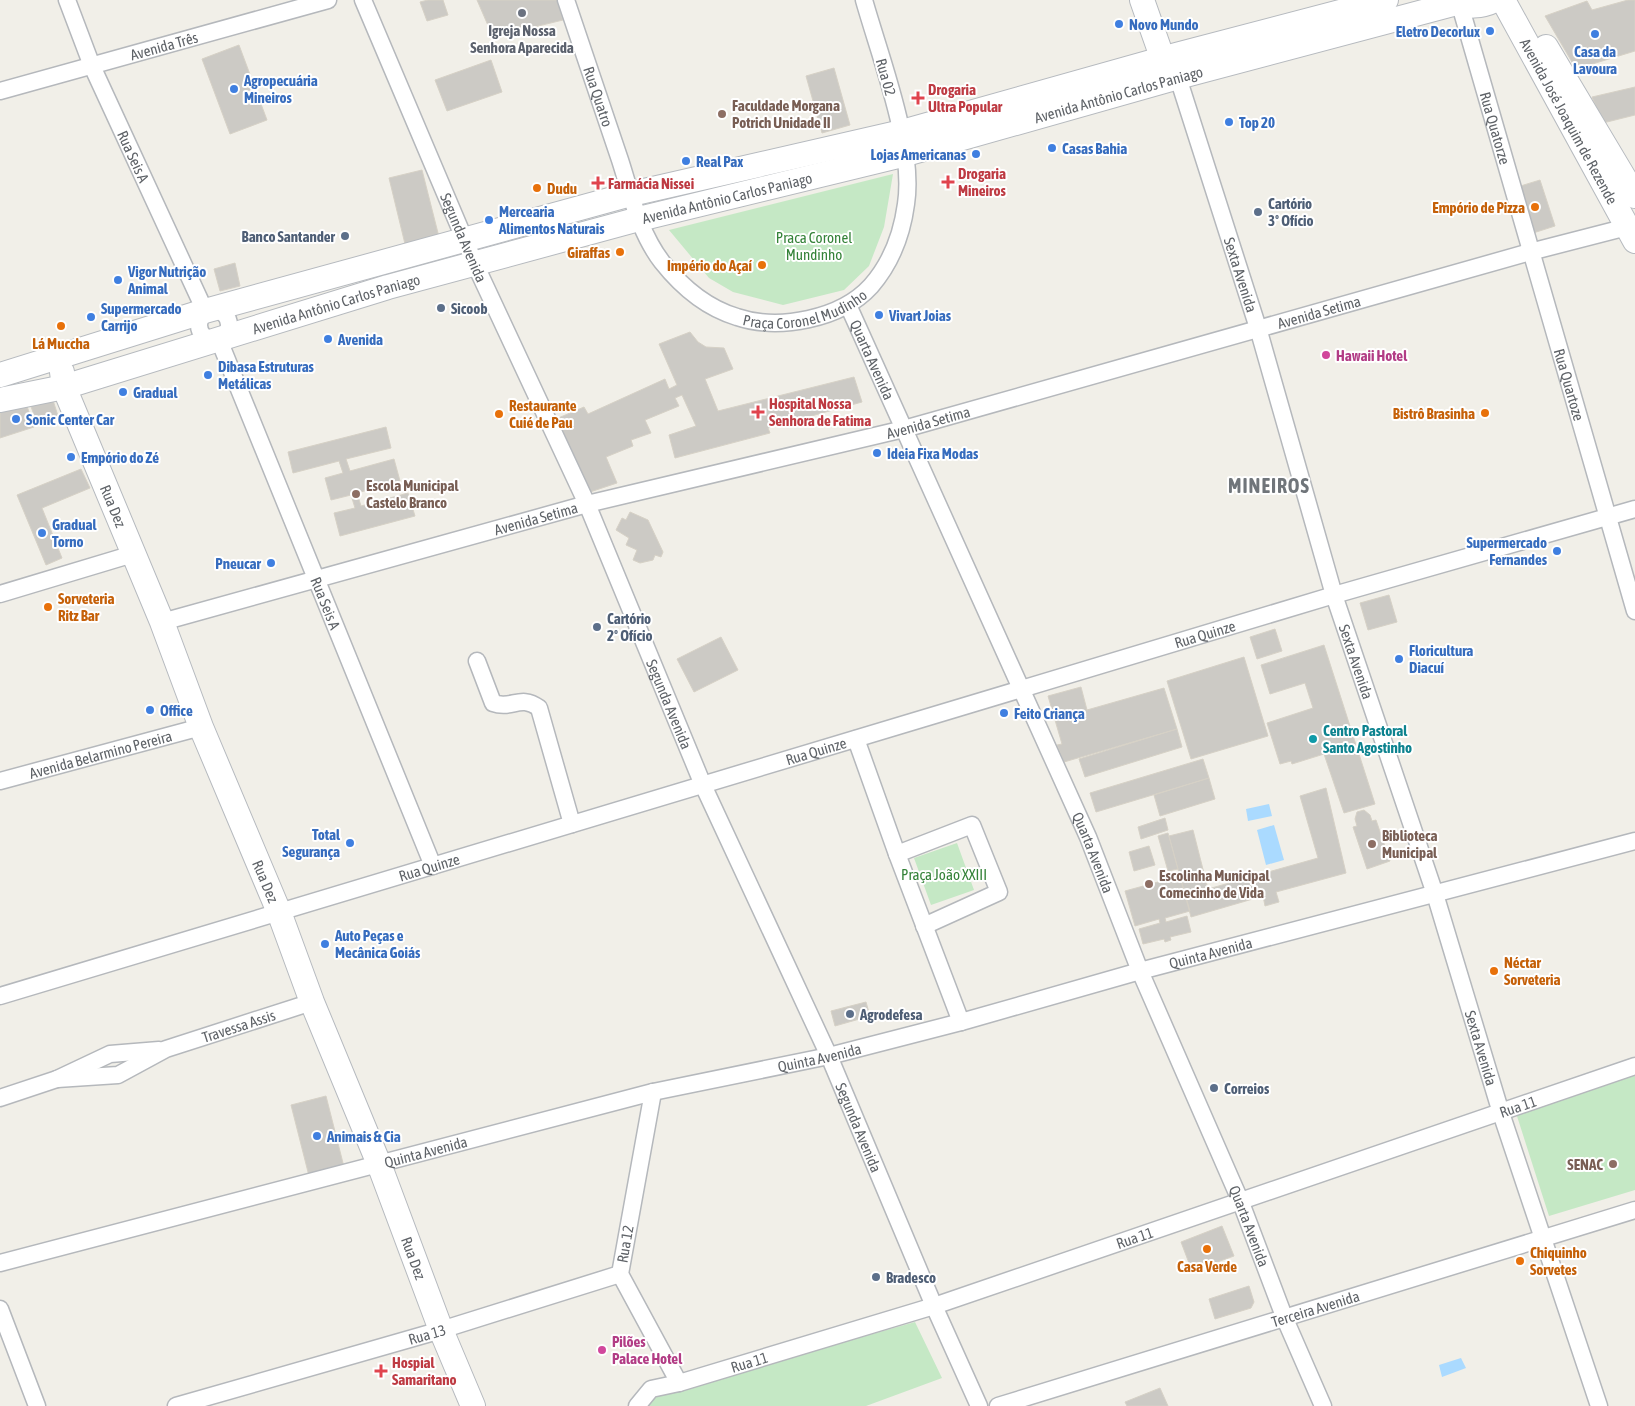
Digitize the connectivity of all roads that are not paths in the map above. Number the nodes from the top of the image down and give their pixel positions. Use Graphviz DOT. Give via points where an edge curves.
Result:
graph roads {
  1 [pos="67,0"];
  2 [pos="328,0"];
  3 [pos="363,0"];
  4 [pos="566,0"];
  5 [pos="864,0"];
  6 [pos="1142,0"];
  7 [pos="1157,0"];
  8 [pos="1386,0"];
  9 [pos="1495,0"];
  10 [pos="1503,0"];
  11 [pos="1518,0"];
  12 [pos="1457,3"];
  13 [pos="1329,27"];
  14 [pos="92,66"];
  15 [pos="1174,71"];
  16 [pos="0,92"];
  17 [pos="904,143"];
  18 [pos="631,194"];
  19 [pos="1635,196"];
  20 [pos="638,219"];
  21 [pos="1633,231"];
  22 [pos="466,239"];
  23 [pos="1530,252"];
  24 [pos="380,262"];
  25 [pos="475,264"];
  26 [pos="388,287"];
  27 [pos="848,305"];
  28 [pos="205,311"];
  29 [pos="1258,328"];
  30 [pos="219,340"];
  31 [pos="60,356"];
  32 [pos="0,375"];
  33 [pos="64,387"];
  34 [pos="0,400"];
  35 [pos="904,429"];
  36 [pos="587,504"];
  37 [pos="1635,509"];
  38 [pos="1606,518"];
  39 [pos="133,554"];
  40 [pos="318,580"];
  41 [pos="0,594"];
  42 [pos="1334,595"];
  43 [pos="1635,611"];
  44 [pos="162,622"];
  45 [pos="477,661"];
  46 [pos="1021,690"];
  47 [pos="201,727"];
  48 [pos="856,739"];
  49 [pos="0,781"];
  50 [pos="703,785"];
  51 [pos="572,824"];
  52 [pos="1635,841"];
  53 [pos="897,854"];
  54 [pos="433,866"];
  55 [pos="1435,894"];
  56 [pos="279,912"];
  57 [pos="924,926"];
  58 [pos="1140,971"];
  59 [pos="0,996"];
  60 [pos="312,1002"];
  61 [pos="961,1022"];
  62 [pos="166,1049"];
  63 [pos="829,1056"];
  64 [pos="1635,1066"];
  65 [pos="57,1080"];
  66 [pos="653,1092"];
  67 [pos="0,1098"];
  68 [pos="1501,1113"];
  69 [pos="379,1164"];
  70 [pos="1240,1200"];
  71 [pos="1635,1210"];
  72 [pos="1544,1236"];
  73 [pos="0,1263"];
  74 [pos="620,1274"];
  75 [pos="934,1306"];
  76 [pos="0,1309"];
  77 [pos="1285,1319"];
  78 [pos="441,1330"];
  79 [pos="679,1383"];
  80 [pos="37,1406"];
  81 [pos="176,1406"];
  82 [pos="473,1406"];
  83 [pos="637,1406"];
  84 [pos="979,1406"];
  85 [pos="998,1406"];
  86 [pos="1323,1406"];
  87 [pos="1599,1406"];
  1 -- 14 [label="street, Rua Seis A"];
  2 -- 14 [label="street, Avenida Três"];
  3 -- 22 [label="street, Segunda Avenida"];
  4 -- 18 [label="street, Rua Quatro"];
  5 -- 17 [label="street, Rua 02"];
  6 -- 15 [label="main road, Sexta Avenida"];
  7 -- 15 [label="main road, Sexta Avenida"];
  8 -- 13 [label="main road, Avenida Antônio Carlos Paniago"];
  9 -- 12 [label="main road, Avenida Antônio Carlos Paniago" via="1482,4"];
  10 -- 21 [label="main road, Avenida José Joaquim de Rezende"];
  11 -- 19 [label="main road, Avenida José Joaquim de Rezende"];
  12 -- 13 [label="main road, Avenida Antônio Carlos Paniago"];
  12 -- 23 [label="street, Rua Quatorze"];
  13 -- 15 [label="main road, Avenida Antônio Carlos Paniago"];
  14 -- 16 [label="street, Avenida Três"];
  14 -- 28 [label="street, Rua Seis A"];
  15 -- 17 [label="main road, Avenida Antônio Carlos Paniago" via="1078,94"];
  15 -- 29 [label="street, Sexta Avenida"];
  17 -- 18 [label="main road, Avenida Antônio Carlos Paniago"];
  17 -- 20 [label="main road, Avenida Antônio Carlos Paniago"];
  17 -- 27 [label="street, Praça Coronel Mudinho" via="907,202 894,248 870,287"];
  18 -- 20 [label="street, Rua Quatro"];
  18 -- 22 [label="main road, Avenida Antônio Carlos Paniago"];
  20 -- 25 [label="main road, Avenida Antônio Carlos Paniago"];
  20 -- 27 [label="street, Praça Coronel Mudinho" via="661,261 683,285 710,305 738,318 796,321 825,316"];
  21 -- 23 [label="street, Avenida Setima"];
  22 -- 24 [label="main road, Avenida Antônio Carlos Paniago"];
  22 -- 25 [label="street, Segunda Avenida"];
  23 -- 29 [label="street, Avenida Setima"];
  23 -- 38 [label="street, Rua Quartoze"];
  24 -- 26 [label="main road"];
  24 -- 28 [label="main road, Avenida Antônio Carlos Paniago"];
  25 -- 26 [label="main road, Avenida Antônio Carlos Paniago"];
  25 -- 36 [label="street, Segunda Avenida"];
  26 -- 30 [label="main road, Avenida Antônio Carlos Paniago"];
  27 -- 35 [label="street, Quarta Avenida"];
  28 -- 30 [label="street" via="198,325 200,331"];
  28 -- 30 [label="street" via="225,314 229,319 230,326"];
  28 -- 31 [label="main road, Avenida Antônio Carlos Paniago"];
  29 -- 35 [label="street, Avenida Setima"];
  29 -- 42 [label="street, Sexta Avenida"];
  30 -- 33 [label="main road, Avenida Antônio Carlos Paniago"];
  30 -- 40 [label="street, Rua Seis A"];
  31 -- 32 [label="main road, Avenida Antônio Carlos Paniago"];
  31 -- 33 [label="main road, Rua Dez"];
  33 -- 34 [label="main road, Avenida Antônio Carlos Paniago"];
  33 -- 39 [label="main road, Rua Dez"];
  35 -- 36 [label="street, Avenida Setima"];
  35 -- 46 [label="street, Quarta Avenida"];
  36 -- 40 [label="street, Avenida Setima"];
  36 -- 50 [label="street, Segunda Avenida"];
  37 -- 38 [label="street, Rua Quinze"];
  38 -- 42 [label="street, Rua Quinze"];
  38 -- 43 [label="street, Rua Quartoze"];
  39 -- 41 [label="street"];
  39 -- 44 [label="main road, Rua Dez"];
  40 -- 44 [label="street, Avenida Setima"];
  40 -- 54 [label="street, Rua Seis A"];
  42 -- 46 [label="street, Rua Quinze"];
  42 -- 55 [label="street, Sexta Avenida"];
  44 -- 47 [label="main road, Rua Dez"];
  45 -- 51 [label="street" via="493,703 501,706 523,700 539,708"];
  46 -- 48 [label="street, Rua Quinze"];
  46 -- 58 [label="street, Quarta Avenida" via="1088,837"];
  47 -- 49 [label="street, Avenida Belarmino Pereira"];
  47 -- 56 [label="main road, Rua Dez"];
  48 -- 50 [label="street, Rua Quinze"];
  48 -- 53 [label="street"];
  50 -- 51 [label="street, Rua Quinze"];
  50 -- 63 [label="street, Segunda Avenida"];
  51 -- 54 [label="street, Rua Quinze"];
  52 -- 55 [label="street, Quinta Avenida"];
  53 -- 57 [label="street"];
  53 -- 57 [label="street" via="972,825 999,892"];
  54 -- 56 [label="street, Rua Quinze"];
  55 -- 58 [label="street, Quinta Avenida"];
  55 -- 68 [label="street, Sexta Avenida"];
  56 -- 59 [label="street, Rua Quinze"];
  56 -- 60 [label="main road, Rua Dez"];
  57 -- 61 [label="street"];
  58 -- 61 [label="street, Quinta Avenida"];
  58 -- 70 [label="street, Quarta Avenida"];
  60 -- 62 [label="street, Travessa Assis"];
  60 -- 69 [label="main road, Rua Dez"];
  61 -- 63 [label="street, Quinta Avenida"];
  62 -- 65 [label="street, Travessa Assis" via="110,1054"];
  62 -- 65 [label="street, Travessa Assis" via="118,1075"];
  63 -- 66 [label="street, Quinta Avenida"];
  63 -- 75 [label="street, Segunda Avenida"];
  64 -- 68 [label="street, Rua 11"];
  65 -- 67 [label="street, Travessa Assis"];
  66 -- 69 [label="street, Quinta Avenida"];
  66 -- 74 [label="street, Rua 12"];
  68 -- 70 [label="street, Rua 11"];
  68 -- 72 [label="street, Sexta Avenida"];
  69 -- 73 [label="street, Quinta Avenida"];
  69 -- 78 [label="main road, Rua Dez"];
  70 -- 75 [label="street, Rua 11"];
  70 -- 77 [label="street, Quarta Avenida"];
  71 -- 72 [label="street, Terceira Avenida"];
  72 -- 77 [label="street, Terceira Avenida"];
  72 -- 87 [label="street, Sexta Avenida"];
  74 -- 78 [label="street, Rua 13"];
  74 -- 79 [label="street, Rua 12"];
  75 -- 79 [label="street, Rua 11"];
  75 -- 84 [label="street, Segunda Avenida"];
  76 -- 80 [label="street"];
  77 -- 85 [label="street, Terceira Avenida"];
  77 -- 86 [label="street, Quarta Avenida"];
  78 -- 81 [label="street, Rua 13"];
  78 -- 82 [label="main road, Rua Dez"];
  79 -- 83 [label="street, Rua 11" via="651,1389"];
}
